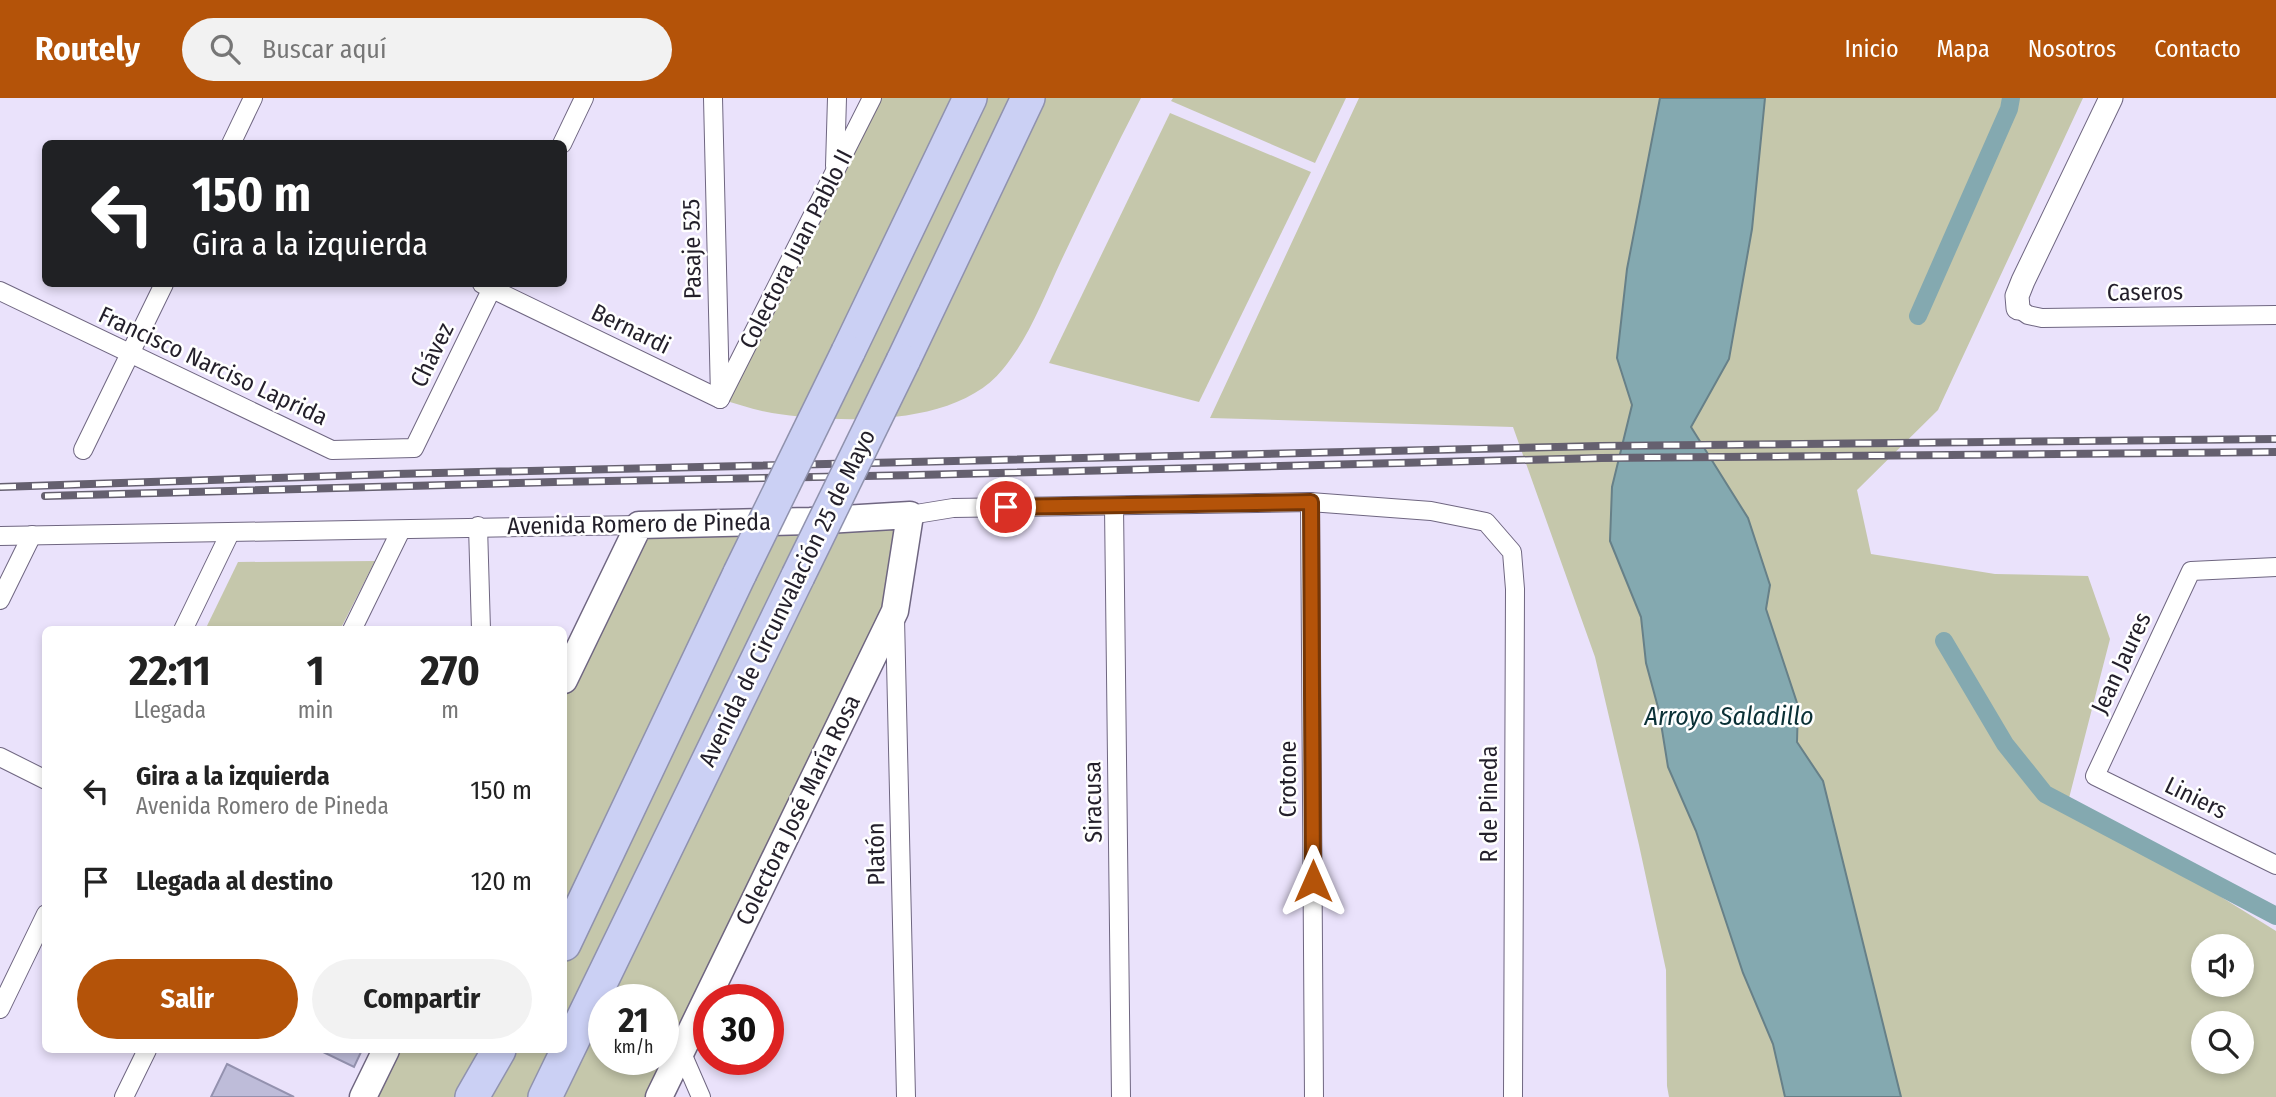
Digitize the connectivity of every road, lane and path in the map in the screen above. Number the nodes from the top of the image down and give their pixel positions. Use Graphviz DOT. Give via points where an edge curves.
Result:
graph roads {
  1 [pos="253,98"];
  2 [pos="584,98"];
  3 [pos="713,98"];
  4 [pos="837,98"];
  5 [pos="872,98"];
  6 [pos="970,98"];
  7 [pos="1028,98"];
  8 [pos="2111,98"];
  9 [pos="234,140"];
  10 [pos="564,140"];
  11 [pos="835,173"];
  12 [pos="163,287"];
  13 [pos="488,287"];
  14 [pos="493,287"];
  15 [pos="0,291"];
  16 [pos="2018,308"];
  17 [pos="2276,315"];
  18 [pos="130,354"];
  19 [pos="720,399"];
  20 [pos="414,448"];
  21 [pos="83,450"];
  22 [pos="1311,502"];
  23 [pos="1114,506"];
  24 [pos="910,515"];
  25 [pos="1486,522"];
  26 [pos="639,525"];
  27 [pos="478,526"];
  28 [pos="401,530"];
  29 [pos="230,533"];
  30 [pos="0,536"];
  31 [pos="32,536"];
  32 [pos="2276,567"];
  33 [pos="0,600"];
  34 [pos="895,611"];
  35 [pos="185,626"];
  36 [pos="354,626"];
  37 [pos="481,626"];
  38 [pos="567,674"];
  39 [pos="0,757"];
  40 [pos="2095,776"];
  41 [pos="42,778"];
  42 [pos="2276,865"];
  43 [pos="42,922"];
  44 [pos="569,932"];
  45 [pos="0,1009"];
  46 [pos="681,1051"];
  47 [pos="567,1052"];
  48 [pos="146,1053"];
  49 [pos="385,1053"];
  50 [pos="497,1053"];
  51 [pos="511,1053"];
  52 [pos="566,1053"];
  53 [pos="124,1097"];
  54 [pos="363,1097"];
  55 [pos="472,1097"];
  56 [pos="489,1097"];
  57 [pos="545,1097"];
  58 [pos="659,1097"];
  59 [pos="701,1097"];
  60 [pos="906,1097"];
  61 [pos="1121,1097"];
  62 [pos="1314,1097"];
  63 [pos="1513,1097"];
  1 -- 9 [label="street"];
  2 -- 10 [label="street"];
  3 -- 19 [label="street, Pasaje 525"];
  4 -- 11 [label="street"];
  5 -- 11 [label="street, Colectora Juan Pablo II"];
  6 -- 44 [label="highway, Avenida de Circunvalación 25 de Mayo, bridge"];
  7 -- 47 [label="highway, Avenida de Circunvalación 25 de Mayo, bridge"];
  8 -- 16 [label="street" via="2023,281"];
  11 -- 19 [label="street, Colectora Juan Pablo II"];
  12 -- 18 [label="street"];
  13 -- 20 [label="street, Chávez"];
  14 -- 19 [label="street, Bernardi"];
  15 -- 18 [label="street, Francisco Narciso Laprida"];
  16 -- 17 [label="street, Caseros" via="2042,318"];
  18 -- 20 [label="street, Francisco Narciso Laprida" via="332,450"];
  18 -- 21 [label="street"];
  22 -- 23 [label="street, Avenida Romero de Pineda"];
  22 -- 25 [label="street, Avenida Romero de Pineda" via="1431,511"];
  22 -- 62 [label="street, Crotone"];
  23 -- 24 [label="street, Avenida Romero de Pineda" via="953,508"];
  23 -- 61 [label="street, Siracusa"];
  24 -- 26 [label="main road, Avenida Romero de Pineda"];
  24 -- 34 [label="main road, Colectora José María Rosa"];
  25 -- 63 [label="street, R de Pineda" via="1512,552 1515,589"];
  26 -- 27 [label="street, Avenida Romero de Pineda"];
  26 -- 38 [label="main road"];
  27 -- 28 [label="street, Avenida Romero de Pineda"];
  27 -- 37 [label="street"];
  28 -- 29 [label="street, Avenida Romero de Pineda"];
  28 -- 36 [label="street"];
  29 -- 31 [label="street, Avenida Romero de Pineda"];
  29 -- 35 [label="street"];
  30 -- 31 [label="street, Avenida Romero de Pineda"];
  31 -- 33 [label="street"];
  32 -- 40 [label="street, Jean Jaures" via="2192,571"];
  34 -- 46 [label="main road, Colectora José María Rosa"];
  34 -- 60 [label="street, Platón"];
  39 -- 41 [label="street"];
  40 -- 42 [label="street, Liniers"];
  43 -- 45 [label="street"];
  46 -- 58 [label="main road, Colectora José María Rosa"];
  46 -- 59 [label="street"];
  48 -- 53 [label="street"];
  49 -- 54 [label="main road"];
  50 -- 55 [label="highway"];
  51 -- 56 [label="highway"];
  52 -- 57 [label="highway, Avenida de Circunvalación 25 de Mayo, bridge"];
}
